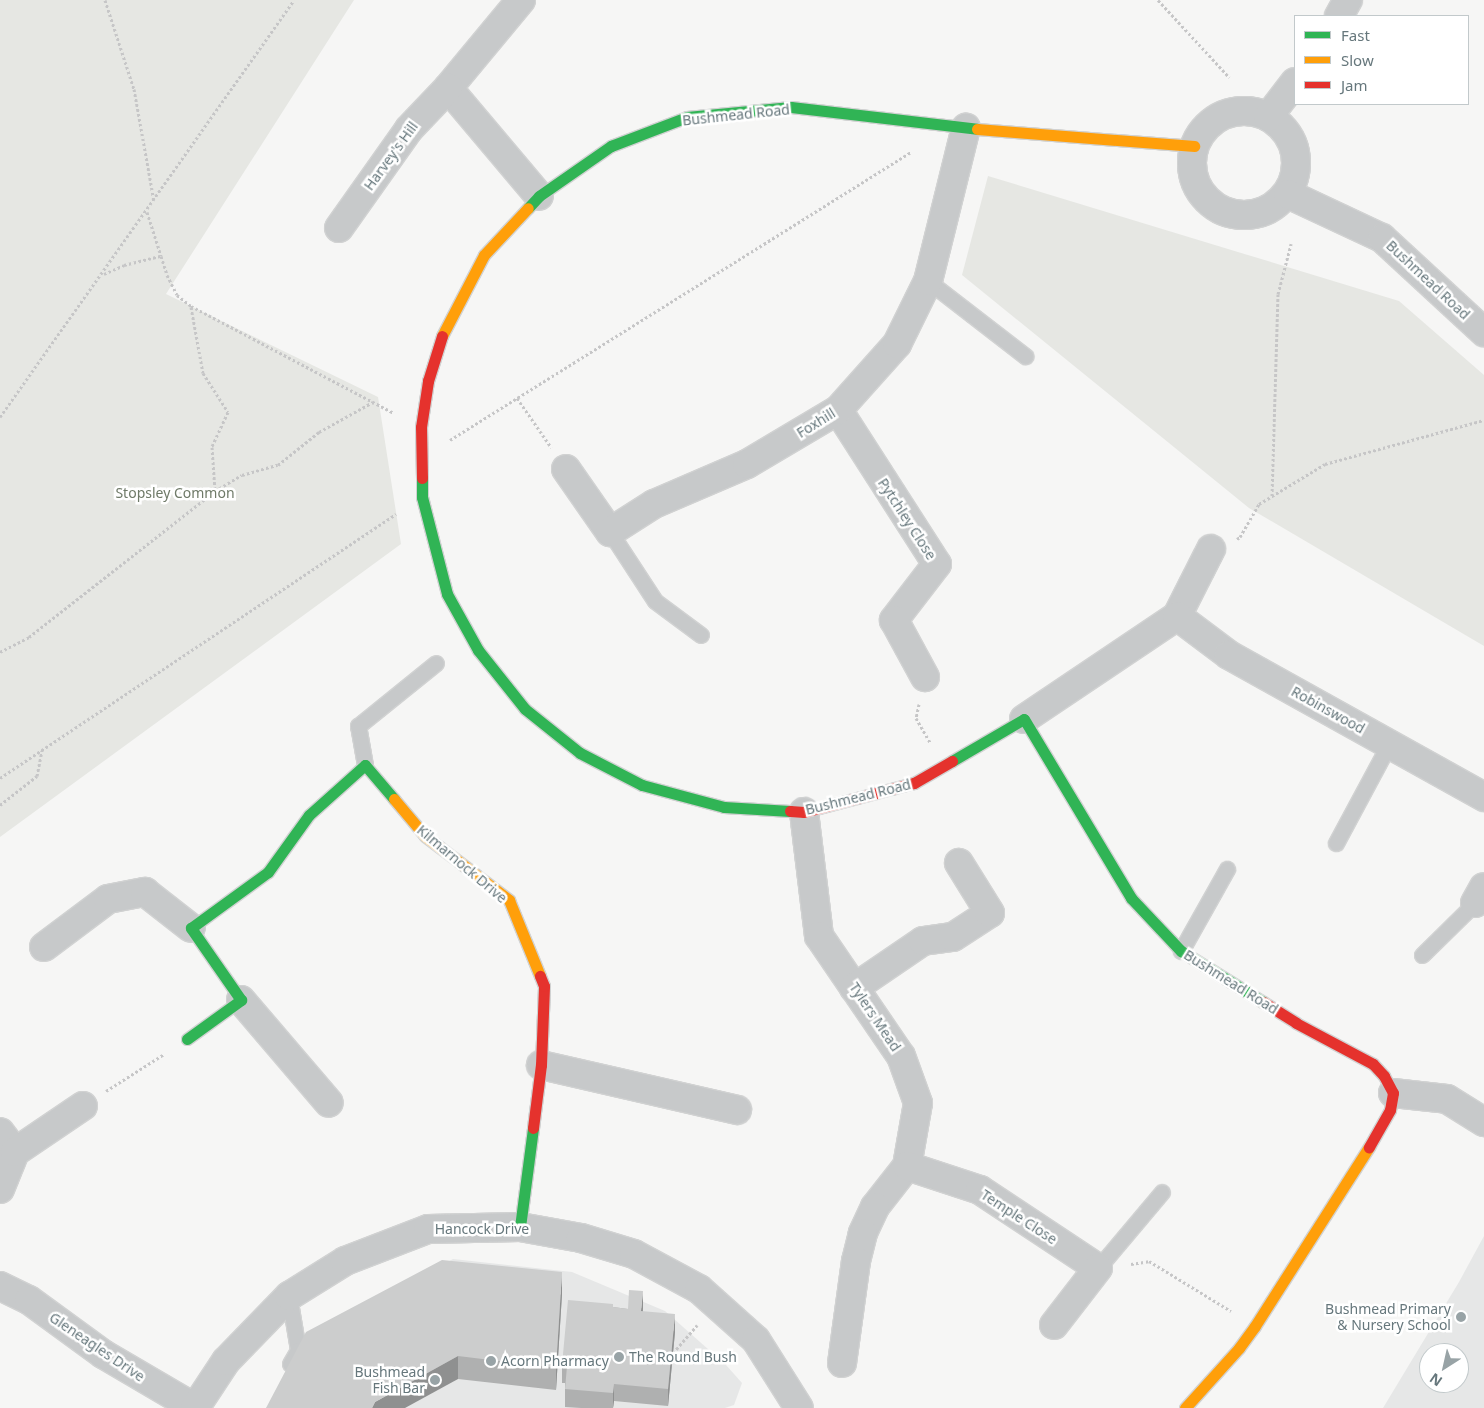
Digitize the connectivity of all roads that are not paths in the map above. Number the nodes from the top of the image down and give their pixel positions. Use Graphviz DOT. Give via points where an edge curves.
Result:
graph roads {
  1 [pos="521,0"];
  2 [pos="1348,0"];
  3 [pos="1340,15"];
  4 [pos="1294,83"];
  5 [pos="448,88"];
  6 [pos="1268,117"];
  7 [pos="966,128"];
  8 [pos="1194,146"];
  9 [pos="1288,194"];
  10 [pos="539,196"];
  11 [pos="339,228"];
  12 [pos="928,281"];
  13 [pos="1484,332"];
  14 [pos="1025,356"];
  15 [pos="838,410"];
  16 [pos="566,469"];
  17 [pos="610,532"];
  18 [pos="1211,548"];
  19 [pos="1177,616"];
  20 [pos="701,635"];
  21 [pos="436,663"];
  22 [pos="925,677"];
  23 [pos="1024,719"];
  24 [pos="1389,744"];
  25 [pos="366,765"];
  26 [pos="1484,797"];
  27 [pos="804,812"];
  28 [pos="1336,843"];
  29 [pos="959,863"];
  30 [pos="1227,869"];
  31 [pos="1480,895"];
  32 [pos="191,928"];
  33 [pos="44,947"];
  34 [pos="1181,951"];
  35 [pos="1422,955"];
  36 [pos="854,988"];
  37 [pos="241,1000"];
  38 [pos="187,1039"];
  39 [pos="541,1065"];
  40 [pos="1393,1093"];
  41 [pos="329,1103"];
  42 [pos="83,1106"];
  43 [pos="737,1110"];
  44 [pos="1484,1122"];
  45 [pos="8,1142"];
  46 [pos="907,1166"];
  47 [pos="0,1189"];
  48 [pos="1162,1192"];
  49 [pos="520,1227"];
  50 [pos="1098,1268"];
  51 [pos="0,1286"];
  52 [pos="289,1296"];
  53 [pos="1054,1325"];
  54 [pos="842,1363"];
  55 [pos="284,1375"];
  56 [pos="793,1406"];
  57 [pos="195,1408"];
  58 [pos="1184,1408"];
  1 -- 5 [label="street, Harvey's Hill"];
  2 -- 3 [label="street"];
  4 -- 6 [label="street"];
  5 -- 10 [label="street"];
  5 -- 11 [label="street, Harvey's Hill" via="409,129"];
  6 -- 8 [label="street" via="1250,111 1230,113 1202,131"];
  6 -- 9 [label="street" via="1293,143 1295,175"];
  7 -- 8 [label="street, Bushmead Road"];
  7 -- 10 [label="street, Bushmead Road" via="790,107 687,117 611,146"];
  7 -- 12 [label="street, Foxhill"];
  8 -- 9 [label="street" via="1191,168 1197,186 1218,208 1251,216 1266,212"];
  9 -- 13 [label="street, Bushmead Road" via="1382,238"];
  10 -- 27 [label="street, Bushmead Road" via="484,255 444,329 428,382 421,427 422,497 446,594 478,650 525,709 580,753 642,785 724,807"];
  12 -- 14 [label="lane"];
  12 -- 15 [label="street, Foxhill" via="897,344"];
  15 -- 17 [label="street, Foxhill" via="747,464 654,504"];
  15 -- 22 [label="street, Pytchley Close" via="936,564 894,620"];
  16 -- 17 [label="street"];
  17 -- 20 [label="lane" via="655,601"];
  18 -- 19 [label="street"];
  19 -- 23 [label="street"];
  19 -- 24 [label="street, Robinswood" via="1229,655"];
  21 -- 25 [label="lane" via="358,726"];
  23 -- 27 [label="street, Bushmead Road" via="914,783"];
  23 -- 34 [label="street, Bushmead Road" via="1131,898"];
  24 -- 26 [label="street, Robinswood"];
  24 -- 28 [label="lane"];
  25 -- 32 [label="street" via="309,816 268,872"];
  25 -- 39 [label="street, Kilmarnock Drive" via="425,836 509,900 544,986"];
  27 -- 36 [label="street, Tylers Mead" via="819,936"];
  29 -- 36 [label="street" via="990,913 953,937 922,941"];
  30 -- 34 [label="lane"];
  31 -- 35 [label="lane"];
  32 -- 33 [label="street" via="145,892 108,899"];
  32 -- 37 [label="street"];
  34 -- 40 [label="street, Bushmead Road" via="1296,1023 1373,1064"];
  36 -- 46 [label="street, Tylers Mead" via="901,1056 918,1103"];
  37 -- 38 [label="street"];
  37 -- 41 [label="street"];
  39 -- 43 [label="street"];
  39 -- 49 [label="street, Kilmarnock Drive"];
  40 -- 44 [label="street" via="1447,1099"];
  40 -- 58 [label="street" via="1390,1110 1381,1129 1255,1326"];
  42 -- 45 [label="street"];
  45 -- 47 [label="street"];
  46 -- 50 [label="street, Temple Close" via="980,1190"];
  46 -- 54 [label="street, Tylers Mead" via="875,1206 862,1233"];
  48 -- 50 [label="lane"];
  49 -- 52 [label="street, Hancock Drive" via="428,1229 345,1261"];
  49 -- 56 [label="street, Hancock Drive" via="581,1238 634,1254 699,1289 756,1340"];
  50 -- 53 [label="street"];
  51 -- 57 [label="street, Gleneagles Drive" via="29,1300 103,1354"];
  52 -- 55 [label="lane" via="298,1350"];
  52 -- 57 [label="street, Hancock Drive" via="226,1361"];
}
